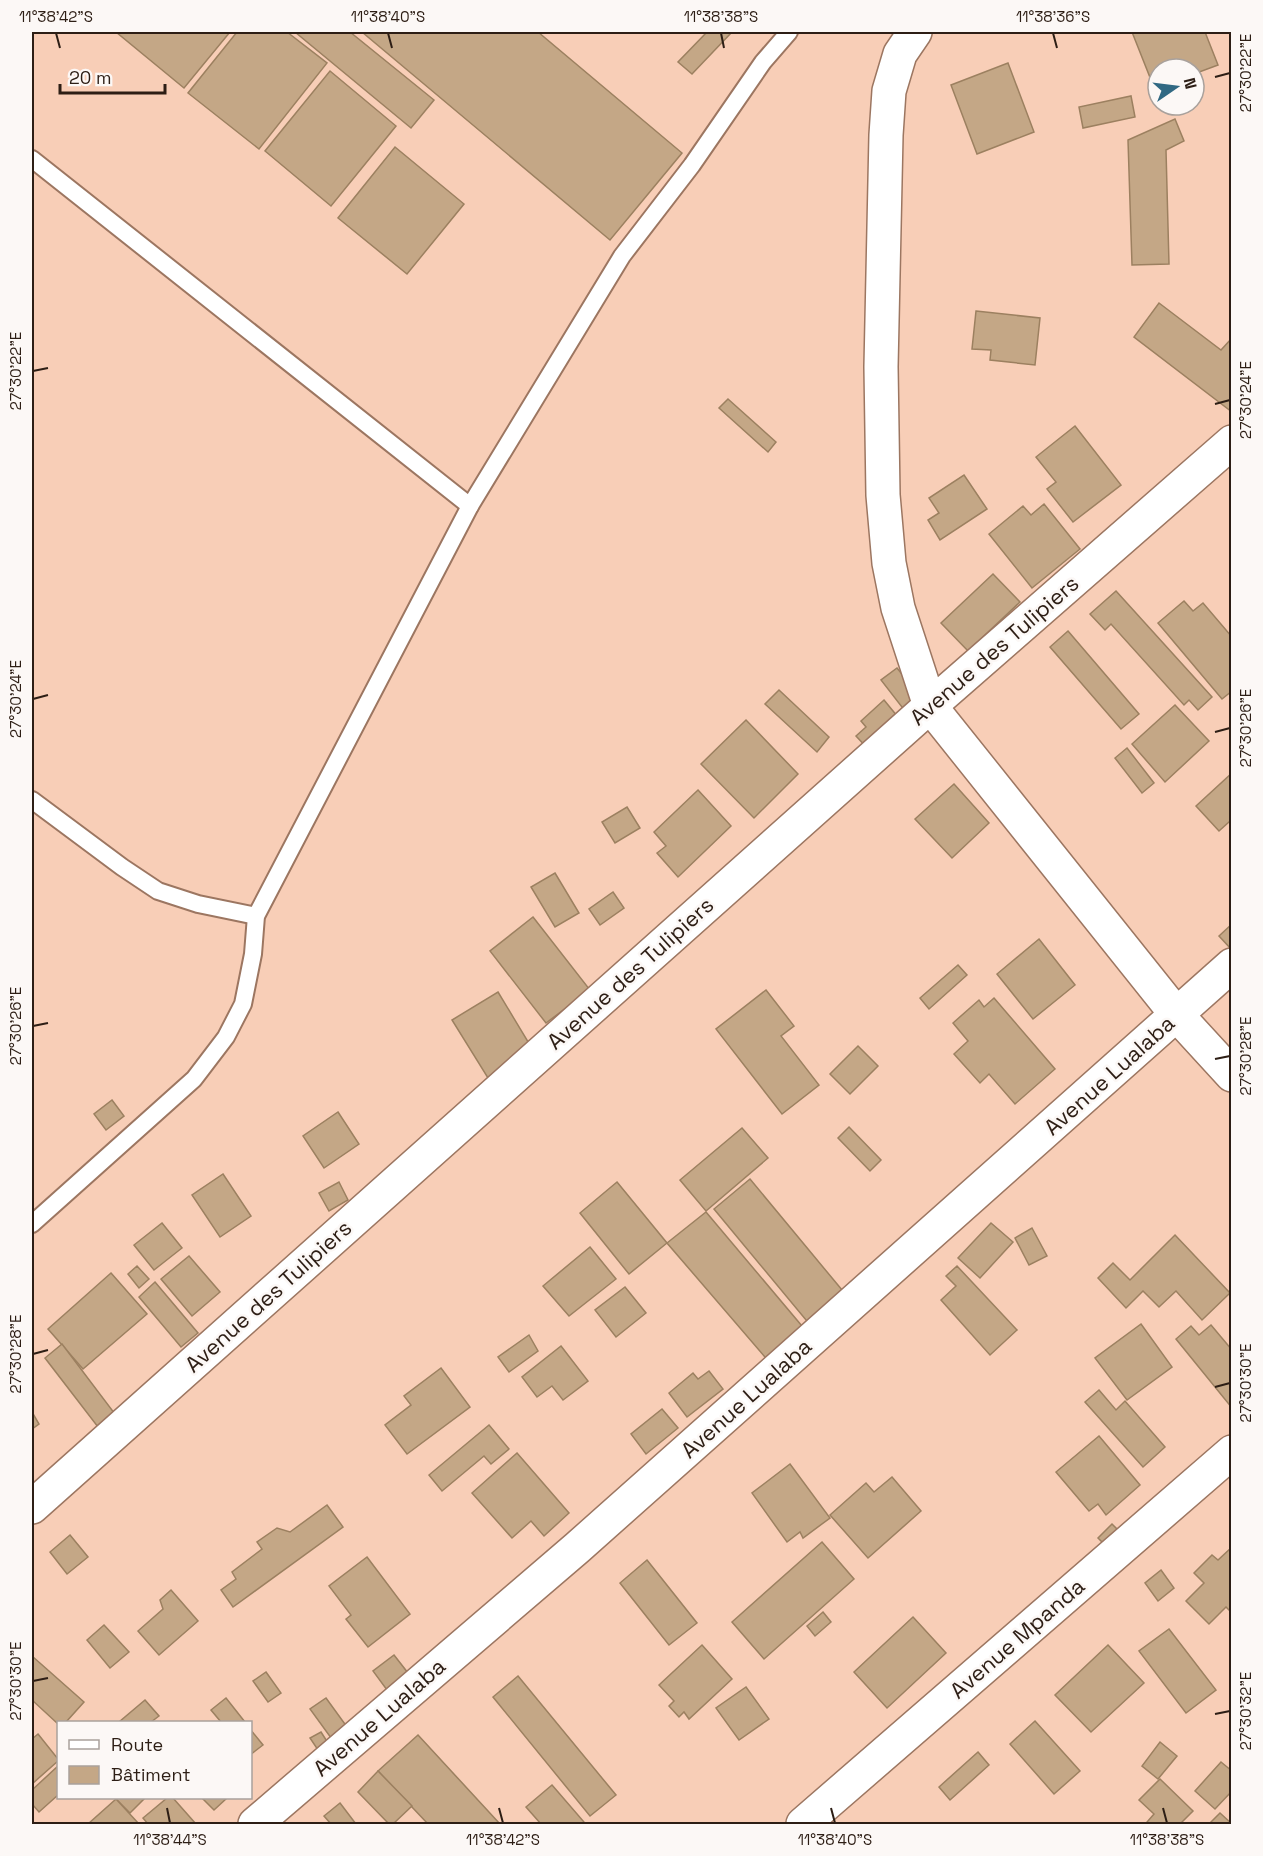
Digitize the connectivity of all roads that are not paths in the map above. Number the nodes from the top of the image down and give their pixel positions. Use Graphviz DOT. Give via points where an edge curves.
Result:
graph roads {
  1 [pos="789,32"];
  2 [pos="915,32"];
  3 [pos="32,159"];
  4 [pos="1232,441"];
  5 [pos="470,506"];
  6 [pos="930,706"];
  7 [pos="32,800"];
  8 [pos="256,916"];
  9 [pos="1232,965"];
  10 [pos="1177,1015"];
  11 [pos="1232,1075"];
  12 [pos="32,1224"];
  13 [pos="1232,1452"];
  14 [pos="32,1507"];
  15 [pos="255,1824"];
  16 [pos="803,1824"];
  1 -- 5 [label="lane" via="622,256"];
  2 -- 6 [label="street" via="900,54 890,91 885,135 882,495 898,609"];
  3 -- 5 [label="lane"];
  4 -- 6 [label="street, Avenue des Tulipiers"];
  5 -- 8 [label="lane"];
  6 -- 10 [label="street"];
  6 -- 14 [label="street, Avenue des Tulipiers"];
  7 -- 8 [label="lane" via="158,891"];
  8 -- 12 [label="lane" via="243,1004 226,1037 194,1079"];
  9 -- 10 [label="street, Avenue Lualaba"];
  10 -- 11 [label="street"];
  10 -- 15 [label="street, Avenue Lualaba" via="577,1548"];
  13 -- 16 [label="street, Avenue Mpanda"];
}
